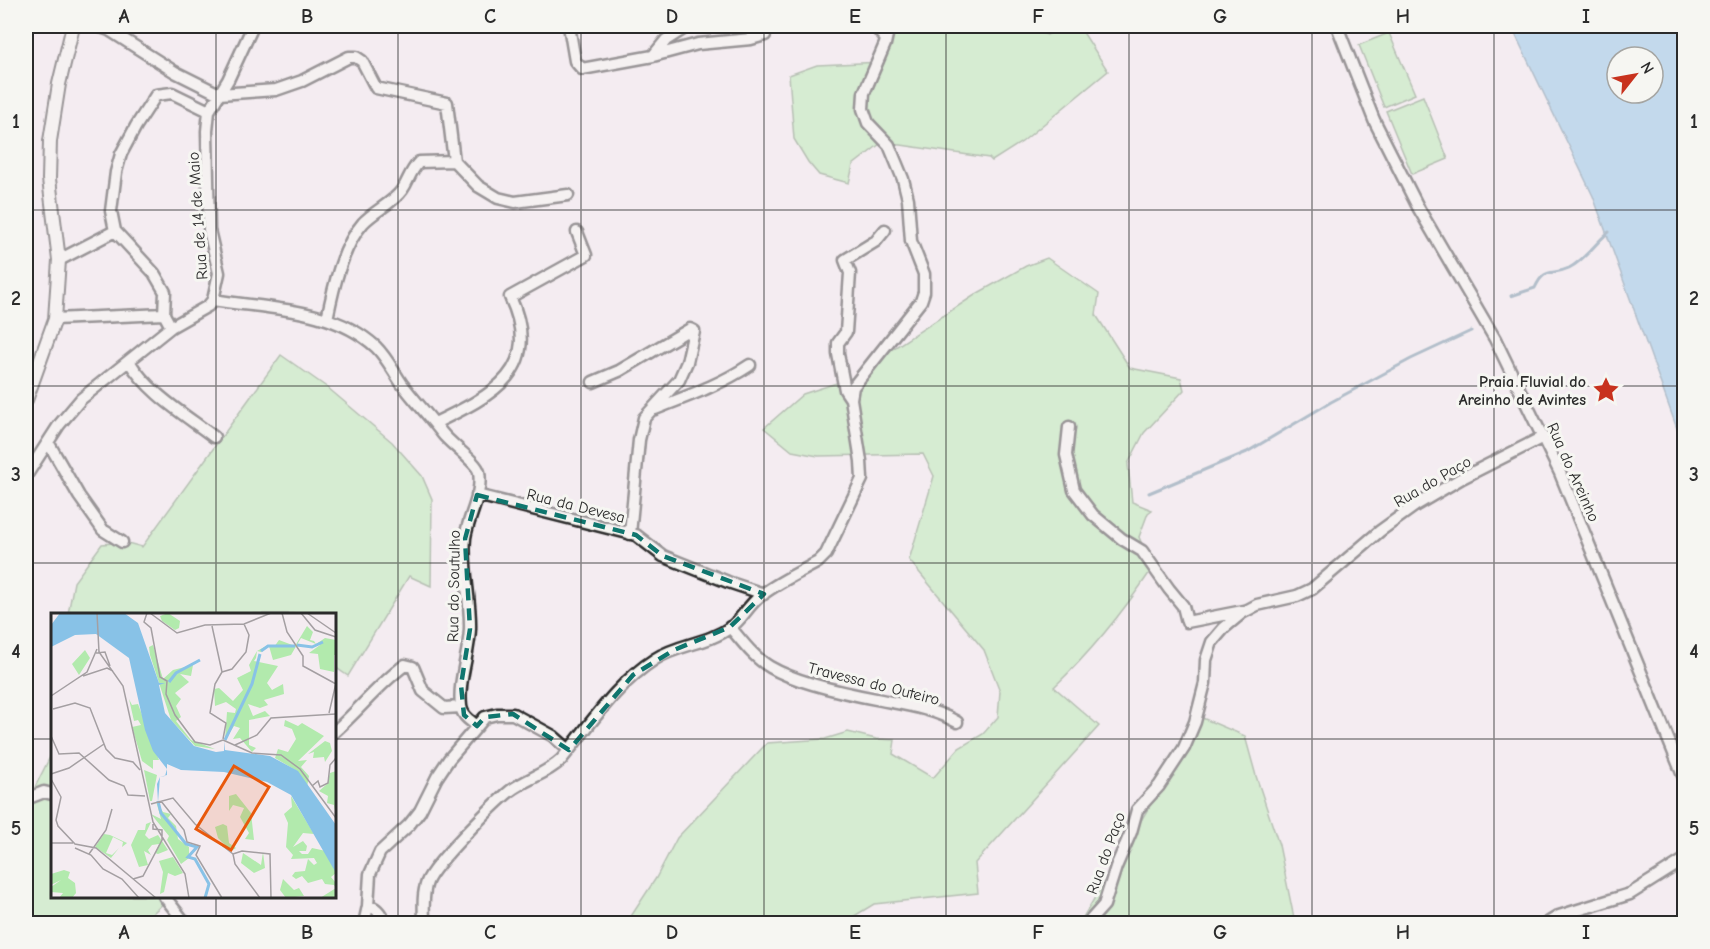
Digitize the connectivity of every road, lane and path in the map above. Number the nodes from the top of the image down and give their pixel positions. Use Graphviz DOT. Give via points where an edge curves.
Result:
graph roads {
  1 [pos="73,26"];
  2 [pos="97,26"];
  3 [pos="253,26"];
  4 [pos="569,26"];
  5 [pos="688,26"];
  6 [pos="873,26"];
  7 [pos="889,26"];
  8 [pos="1337,26"];
  9 [pos="765,35"];
  10 [pos="886,39"];
  11 [pos="653,56"];
  12 [pos="219,94"];
  13 [pos="209,111"];
  14 [pos="454,161"];
  15 [pos="568,195"];
  16 [pos="885,230"];
  17 [pos="116,231"];
  18 [pos="577,232"];
  19 [pos="58,260"];
  20 [pos="213,300"];
  21 [pos="164,314"];
  22 [pos="55,319"];
  23 [pos="327,319"];
  24 [pos="171,327"];
  25 [pos="129,361"];
  26 [pos="750,366"];
  27 [pos="593,382"];
  28 [pos="851,399"];
  29 [pos="26,400"];
  30 [pos="649,412"];
  31 [pos="435,423"];
  32 [pos="1069,427"];
  33 [pos="214,437"];
  34 [pos="1543,437"];
  35 [pos="48,442"];
  36 [pos="26,476"];
  37 [pos="477,495"];
  38 [pos="630,534"];
  39 [pos="122,542"];
  40 [pos="764,594"];
  41 [pos="1249,609"];
  42 [pos="730,627"];
  43 [pos="461,707"];
  44 [pos="957,722"];
  45 [pos="477,726"];
  46 [pos="336,730"];
  47 [pos="569,750"];
  48 [pos="1684,778"];
  49 [pos="51,794"];
  50 [pos="26,799"];
  51 [pos="1684,860"];
  52 [pos="165,898"];
  53 [pos="368,906"];
  54 [pos="186,924"];
  55 [pos="364,924"];
  56 [pos="384,924"];
  57 [pos="424,924"];
  58 [pos="1087,924"];
  59 [pos="1546,924"];
  1 -- 19 [label="street" via="50,141 49,179"];
  2 -- 12 [label="street"];
  3 -- 12 [label="street, Rua de 14 de Maio"];
  4 -- 11 [label="street" via="575,61 582,69"];
  5 -- 11 [label="street" via="666,40"];
  6 -- 10 [label="street"];
  7 -- 10 [label="street"];
  8 -- 34 [label="street, Rua do Areinho" via="1379,130"];
  9 -- 11 [label="street" via="698,44"];
  10 -- 28 [label="street" via="864,93 863,108 868,123 889,145 900,169 908,199 911,241 924,274 924,292 921,302 853,387"];
  12 -- 13 [label="street, Rua de 14 de Maio"];
  12 -- 14 [label="street" via="276,90 356,57 376,88 447,103"];
  13 -- 17 [label="street" via="172,93 156,95 121,154 111,211"];
  13 -- 20 [label="street, Rua de 14 de Maio" via="209,230 219,273"];
  14 -- 15 [label="street" via="478,186 498,198 515,202"];
  14 -- 23 [label="street" via="419,162 402,190 364,223 334,284"];
  16 -- 28 [label="street" via="876,241 845,260 850,273 846,332 838,343 838,354 845,390"];
  17 -- 19 [label="street"];
  17 -- 21 [label="street" via="154,273 165,292"];
  18 -- 31 [label="street" via="586,255 510,297 518,314 522,341 519,359 508,377"];
  19 -- 22 [label="street"];
  20 -- 23 [label="street, Rua do Soutulho"];
  20 -- 24 [label="street, Rua de 14 de Maio"];
  21 -- 22 [label="street"];
  21 -- 24 [label="street"];
  22 -- 29 [label="street"];
  23 -- 31 [label="street, Rua do Soutulho" via="375,346"];
  24 -- 25 [label="street, Rua de 14 de Maio"];
  25 -- 33 [label="street" via="152,389"];
  25 -- 35 [label="street, Rua de 14 de Maio" via="81,399"];
  26 -- 30 [label="street" via="706,390"];
  27 -- 30 [label="street" via="690,329 694,331 679,380"];
  28 -- 40 [label="street" via="862,479 826,554"];
  30 -- 38 [label="street" via="639,440"];
  31 -- 37 [label="street, Rua do Soutulho" via="476,466"];
  32 -- 41 [label="street, Rua do Paço" via="1066,456 1074,490 1093,515 1142,551 1183,606 1187,622"];
  34 -- 41 [label="street, Rua do Paço" via="1416,505 1312,589"];
  34 -- 48 [label="street, Rua do Areinho"];
  35 -- 36 [label="street, Rua de 14 de Maio"];
  35 -- 39 [label="street" via="103,530"];
  37 -- 38 [label="street, Rua da Devesa"];
  37 -- 43 [label="street, Rua do Soutulho" via="465,539 470,629"];
  38 -- 40 [label="street, Rua da Devesa" via="663,556"];
  40 -- 42 [label="street"];
  41 -- 58 [label="street, Rua do Paço" via="1212,642 1196,722 1159,786 1137,810 1104,905"];
  42 -- 44 [label="street, Travessa do Outeiro" via="769,667 800,681 912,706"];
  42 -- 47 [label="street" via="655,659 633,675"];
  43 -- 45 [label="street"];
  43 -- 46 [label="street" via="444,708 423,691 413,667 405,664"];
  45 -- 47 [label="street" via="485,717 513,714 553,736"];
  45 -- 53 [label="street" via="449,759 420,811 380,852 370,874"];
  47 -- 57 [label="street" via="553,767 510,791 431,874 426,884"];
  49 -- 50 [label="street" via="44,792"];
  51 -- 59 [label="street" via="1630,894 1559,916"];
  52 -- 54 [label="street"];
  53 -- 55 [label="street"];
  53 -- 56 [label="street" via="378,911"];
}
